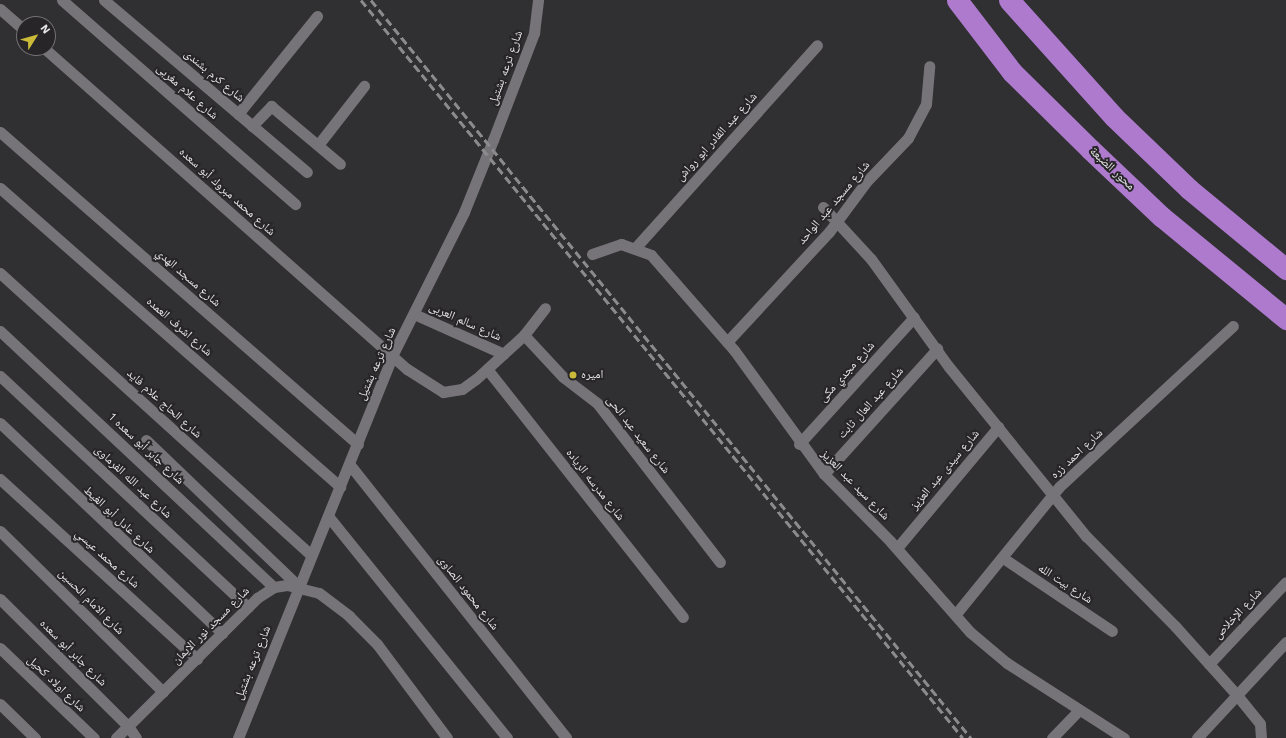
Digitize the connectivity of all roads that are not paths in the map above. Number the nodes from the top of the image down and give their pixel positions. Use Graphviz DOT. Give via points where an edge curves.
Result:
graph roads {
  1 [pos="62,0"];
  2 [pos="104,0"];
  3 [pos="538,0"];
  4 [pos="957,0"];
  5 [pos="1009,0"];
  6 [pos="0,9"];
  7 [pos="317,16"];
  8 [pos="16,23"];
  9 [pos="818,45"];
  10 [pos="53,56"];
  11 [pos="929,66"];
  12 [pos="364,86"];
  13 [pos="238,114"];
  14 [pos="252,126"];
  15 [pos="0,132"];
  16 [pos="318,145"];
  17 [pos="340,164"];
  18 [pos="307,172"];
  19 [pos="0,188"];
  20 [pos="294,204"];
  21 [pos="823,207"];
  22 [pos="837,222"];
  23 [pos="636,247"];
  24 [pos="592,254"];
  25 [pos="1286,269"];
  26 [pos="0,273"];
  27 [pos="545,308"];
  28 [pos="414,314"];
  29 [pos="914,317"];
  30 [pos="1286,319"];
  31 [pos="1233,326"];
  32 [pos="0,330"];
  33 [pos="524,335"];
  34 [pos="727,342"];
  35 [pos="937,349"];
  36 [pos="504,354"];
  37 [pos="392,356"];
  38 [pos="487,369"];
  39 [pos="0,376"];
  40 [pos="0,423"];
  41 [pos="998,428"];
  42 [pos="146,440"];
  43 [pos="358,444"];
  44 [pos="799,444"];
  45 [pos="350,465"];
  46 [pos="824,474"];
  47 [pos="0,479"];
  48 [pos="340,487"];
  49 [pos="1054,495"];
  50 [pos="328,516"];
  51 [pos="0,531"];
  52 [pos="897,548"];
  53 [pos="311,555"];
  54 [pos="1003,558"];
  55 [pos="720,562"];
  56 [pos="1286,582"];
  57 [pos="298,586"];
  58 [pos="274,587"];
  59 [pos="0,599"];
  60 [pos="248,607"];
  61 [pos="955,615"];
  62 [pos="683,617"];
  63 [pos="1112,631"];
  64 [pos="222,633"];
  65 [pos="1286,642"];
  66 [pos="0,648"];
  67 [pos="197,659"];
  68 [pos="1209,664"];
  69 [pos="163,692"];
  70 [pos="1236,694"];
  71 [pos="0,704"];
  72 [pos="1079,710"];
  73 [pos="128,726"];
  74 [pos="35,738"];
  75 [pos="94,738"];
  76 [pos="116,738"];
  77 [pos="136,738"];
  78 [pos="238,738"];
  79 [pos="447,738"];
  80 [pos="507,738"];
  81 [pos="566,738"];
  82 [pos="1052,738"];
  83 [pos="1124,738"];
  84 [pos="1197,738"];
  85 [pos="1261,738"];
  1 -- 20 [label="street, شارع علام مغربى"];
  2 -- 13 [label="street, شارع كرم بشندى"];
  3 -- 28 [label="street, شارع ترعه بشتيل" via="534,33 493,140 464,212"];
  4 -- 30 [label="highway, محور الضبعة" via="1012,72 1090,149 1162,217"];
  5 -- 25 [label="highway" via="1114,117 1189,189"];
  6 -- 8 [label="street"];
  7 -- 13 [label="street"];
  9 -- 23 [label="street, شارع عبد القادر ابو رواش"];
  10 -- 37 [label="street, شارع محمد مبروك أبو سعده"];
  11 -- 22 [label="street, شارع مسجد عبد الواحد" via="929,92 916,128 866,182"];
  12 -- 16 [label="street"];
  13 -- 14 [label="street, شارع كرم بشندى"];
  14 -- 16 [label="street" via="271,106"];
  14 -- 18 [label="street, شارع كرم بشندى"];
  15 -- 43 [label="street, شارع مسجد الهدي"];
  16 -- 17 [label="street"];
  19 -- 48 [label="street, شارع اشرف العمده"];
  21 -- 22 [label="street"];
  22 -- 29 [label="street"];
  22 -- 34 [label="street, شارع مسجد عبد الواحد"];
  23 -- 24 [label="street" via="621,244"];
  23 -- 34 [label="street, شارع سيد عبد العزيز" via="670,272"];
  26 -- 53 [label="street, شارع الحاج علام فايد"];
  27 -- 33 [label="street"];
  28 -- 36 [label="street, شارع سالم العربى"];
  28 -- 37 [label="street, شارع ترعه بشتيل"];
  29 -- 35 [label="street"];
  29 -- 44 [label="street, شارع مجدي مكى"];
  31 -- 49 [label="street, شارع احمد زره"];
  32 -- 58 [label="street, شارع جابر أبو سعده 1"];
  33 -- 36 [label="street"];
  33 -- 55 [label="street, شارع سعيد عبد الحى" via="563,377 597,403"];
  34 -- 44 [label="street, شارع سيد عبد العزيز"];
  35 -- 41 [label="street"];
  35 -- 46 [label="street, شارع عبد العال ثابت"];
  36 -- 38 [label="street"];
  37 -- 38 [label="street" via="444,392 462,389"];
  37 -- 43 [label="street, شارع ترعه بشتيل"];
  38 -- 62 [label="street, شارع مدرسه الرياده"];
  39 -- 60 [label="street, شارع عبد الله الفرماوى"];
  40 -- 64 [label="street, شارع عادل أبو الغيط"];
  41 -- 49 [label="street"];
  41 -- 52 [label="street, شارع سيدى عبد العزيز"];
  42 -- 57 [label="street"];
  43 -- 45 [label="street, شارع ترعه بشتيل"];
  44 -- 46 [label="street, شارع سيد عبد العزيز"];
  45 -- 48 [label="street, شارع ترعه بشتيل"];
  45 -- 81 [label="street, شارع محمود الصاوى"];
  46 -- 52 [label="street, شارع سيد عبد العزيز"];
  47 -- 67 [label="street, شارع محمد عيسي"];
  48 -- 50 [label="street, شارع ترعه بشتيل"];
  49 -- 54 [label="street, شارع احمد زره"];
  49 -- 68 [label="street" via="1100,552"];
  50 -- 53 [label="street, شارع ترعه بشتيل"];
  50 -- 80 [label="street"];
  51 -- 69 [label="street, شارع الامام الحسين"];
  52 -- 61 [label="street, شارع سيد عبد العزيز"];
  53 -- 57 [label="street, شارع ترعه بشتيل"];
  54 -- 61 [label="street, شارع احمد زره"];
  54 -- 63 [label="street, شارع بيت الله"];
  56 -- 68 [label="street, شارع الإخلاص"];
  57 -- 58 [label="street"];
  57 -- 78 [label="street, شارع ترعه بشتيل"];
  57 -- 79 [label="street" via="331,601 355,622 376,644"];
  58 -- 60 [label="street, شارع مسجد نور الايمان"];
  59 -- 73 [label="street, شارع جابر أبو سعده"];
  60 -- 64 [label="street, شارع مسجد نور الايمان"];
  61 -- 72 [label="street, شارع سيد عبد العزيز" via="988,649"];
  64 -- 67 [label="street, شارع مسجد نور الايمان"];
  65 -- 70 [label="street"];
  66 -- 75 [label="street, شارع اولاد كحيل"];
  67 -- 69 [label="street, شارع مسجد نور الايمان"];
  68 -- 70 [label="street"];
  69 -- 73 [label="street, شارع مسجد نور الايمان"];
  70 -- 84 [label="street"];
  70 -- 85 [label="street" via="1260,724"];
  71 -- 74 [label="street"];
  72 -- 82 [label="street"];
  72 -- 83 [label="street, شارع سيد عبد العزيز"];
  73 -- 76 [label="street, شارع مسجد نور الايمان"];
  73 -- 77 [label="street, شارع جابر أبو سعده"];
}
